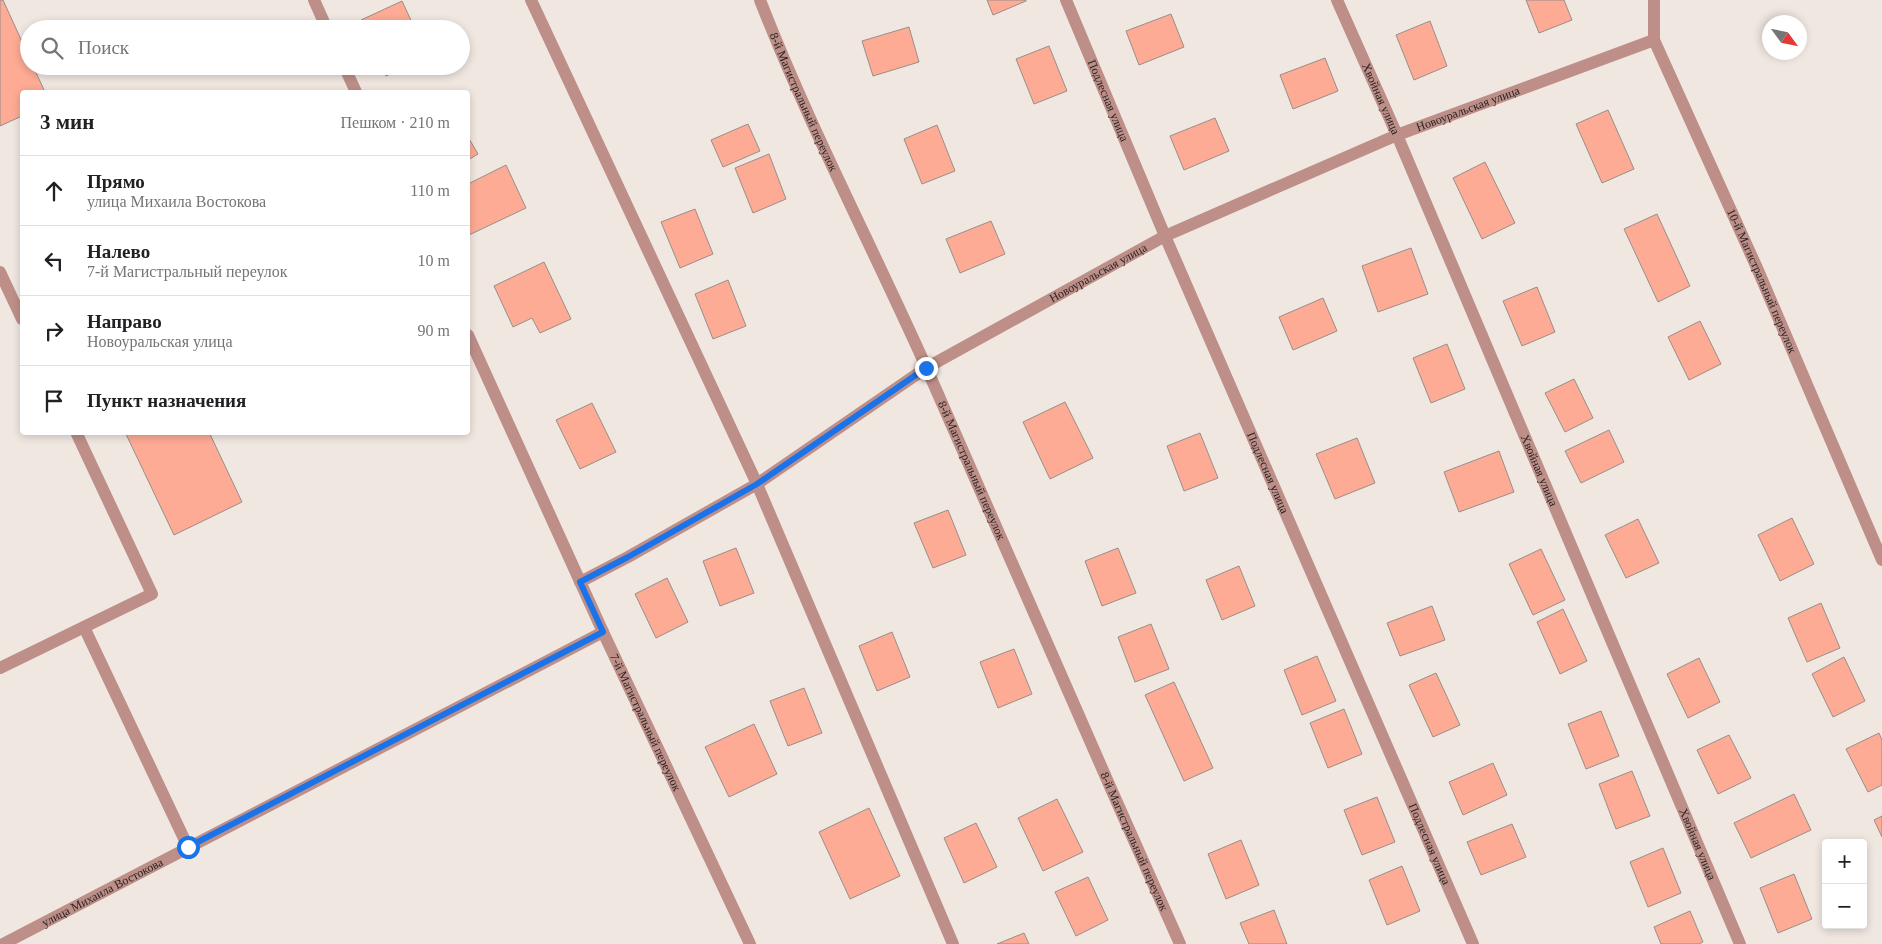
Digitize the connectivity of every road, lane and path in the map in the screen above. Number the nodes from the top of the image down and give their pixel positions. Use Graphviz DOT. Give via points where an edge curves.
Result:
graph roads {
  1 [pos="314,0"];
  2 [pos="530,0"];
  3 [pos="760,0"];
  4 [pos="1066,0"];
  5 [pos="1337,0"];
  6 [pos="1654,0"];
  7 [pos="323,20"];
  8 [pos="1654,40"];
  9 [pos="348,75"];
  10 [pos="355,90"];
  11 [pos="1397,135"];
  12 [pos="1165,236"];
  13 [pos="0,272"];
  14 [pos="20,315"];
  15 [pos="470,339"];
  16 [pos="926,368"];
  17 [pos="77,435"];
  18 [pos="757,484"];
  19 [pos="1882,560"];
  20 [pos="580,582"];
  21 [pos="84,627"];
  22 [pos="603,632"];
  23 [pos="0,668"];
  24 [pos="188,847"];
  25 [pos="2,944"];
  26 [pos="750,944"];
  27 [pos="953,944"];
  28 [pos="1180,944"];
  29 [pos="1473,944"];
  30 [pos="1740,944"];
  1 -- 7 [label="street"];
  2 -- 18 [label="street"];
  3 -- 16 [label="street, 8-й Магистральный переулок" via="781,56"];
  4 -- 12 [label="street, Подлесная улица"];
  5 -- 11 [label="street, Хвойная улица"];
  6 -- 8 [label="street, 10-й Магистральный переулок"];
  8 -- 11 [label="street, Новоуральская улица"];
  8 -- 19 [label="street, 10-й Магистральный переулок" via="1753,259"];
  9 -- 10 [label="street"];
  11 -- 12 [label="street, Новоуральская улица"];
  11 -- 30 [label="street, Хвойная улица"];
  12 -- 16 [label="street, Новоуральская улица"];
  12 -- 29 [label="street, Подлесная улица"];
  13 -- 14 [label="street"];
  15 -- 20 [label="street, 7-й Магистральный переулок"];
  16 -- 18 [label="street, Новоуральская улица"];
  16 -- 28 [label="street, 8-й Магистральный переулок"];
  17 -- 21 [label="street" via="152,594"];
  18 -- 20 [label="street, Новоуральская улица"];
  18 -- 27 [label="street"];
  20 -- 22 [label="street, 7-й Магистральный переулок"];
  21 -- 23 [label="street"];
  21 -- 24 [label="street"];
  22 -- 24 [label="street, улица Михаила Востокова"];
  22 -- 26 [label="street, 7-й Магистральный переулок"];
  24 -- 25 [label="street, улица Михаила Востокова"];
}
